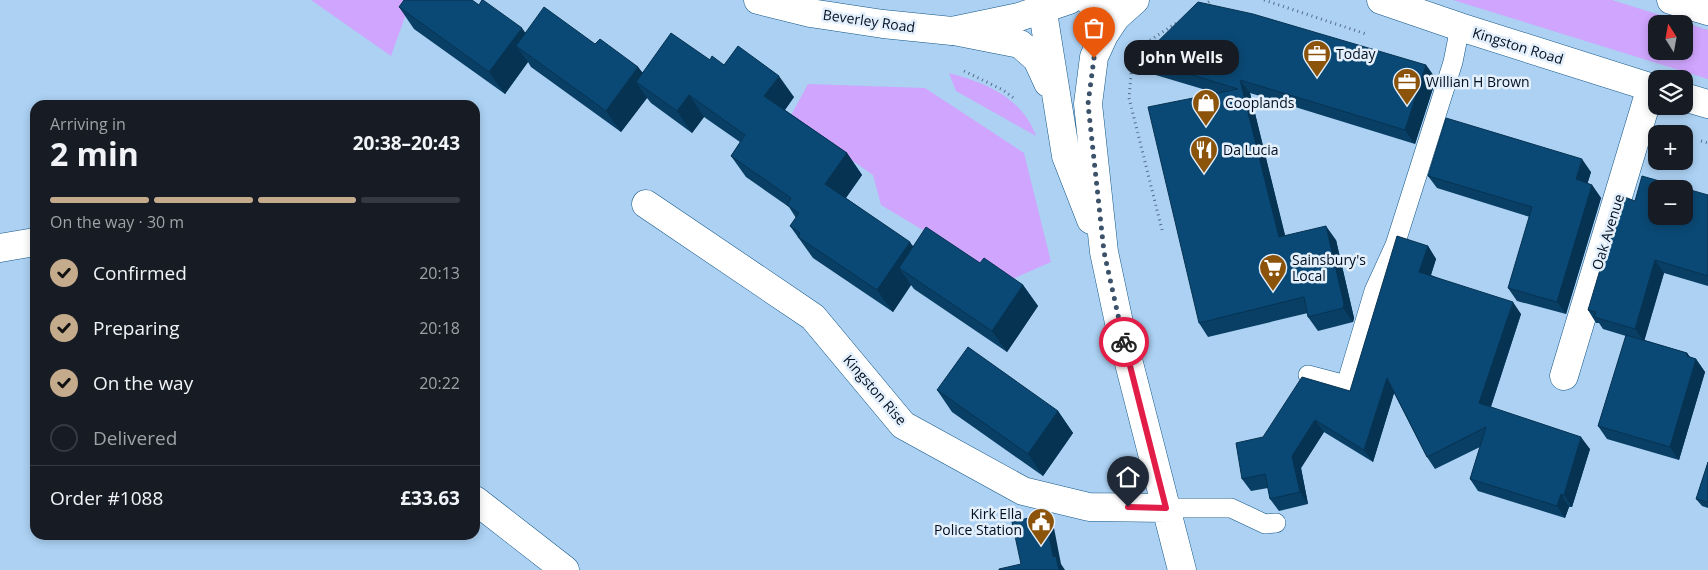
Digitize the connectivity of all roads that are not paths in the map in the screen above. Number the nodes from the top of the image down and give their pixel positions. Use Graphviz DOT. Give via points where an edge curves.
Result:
graph roads {
  1 [pos="758,0"];
  2 [pos="1069,0"];
  3 [pos="1088,0"];
  4 [pos="1109,0"];
  5 [pos="1134,0"];
  6 [pos="1381,0"];
  7 [pos="1671,0"];
  8 [pos="1042,4"];
  9 [pos="1708,11"];
  10 [pos="1460,28"];
  11 [pos="952,31"];
  12 [pos="1648,86"];
  13 [pos="1056,98"];
  14 [pos="1693,100"];
  15 [pos="1708,104"];
  16 [pos="1648,107"];
  17 [pos="646,204"];
  18 [pos="30,243"];
  19 [pos="0,248"];
  20 [pos="1104,252"];
  21 [pos="1308,375"];
  22 [pos="1564,376"];
  23 [pos="480,504"];
  24 [pos="1166,508"];
  25 [pos="1276,523"];
  26 [pos="565,570"];
  27 [pos="1182,570"];
  1 -- 11 [label="street, Beverley Road" via="865,22"];
  2 -- 8 [label="street, Beverley Road"];
  3 -- 4 [label="street"];
  5 -- 20 [label="street, Beverley Road" via="1116,17 1104,35 1094,58 1088,104"];
  6 -- 10 [label="street, Kingston Road"];
  7 -- 9 [label="street"];
  8 -- 11 [label="street, Beverley Road" via="1019,16"];
  8 -- 13 [label="street, Beverley Road"];
  10 -- 12 [label="street, Kingston Road"];
  10 -- 21 [label="lane" via="1454,62 1395,245 1374,291 1346,385"];
  11 -- 13 [label="street, Beverley Road" via="1020,44 1037,59"];
  13 -- 20 [label="street, Beverley Road" via="1066,156"];
  14 -- 15 [label="street"];
  16 -- 22 [label="street, Oak Avenue"];
  17 -- 24 [label="street, Kingston Rise" via="812,317 903,425 1023,491 1089,506"];
  18 -- 19 [label="street"];
  20 -- 24 [label="street, Beverley Road"];
  23 -- 26 [label="street"];
  24 -- 25 [label="lane" via="1231,508 1265,524"];
  24 -- 27 [label="street, Beverley Road"];
}
